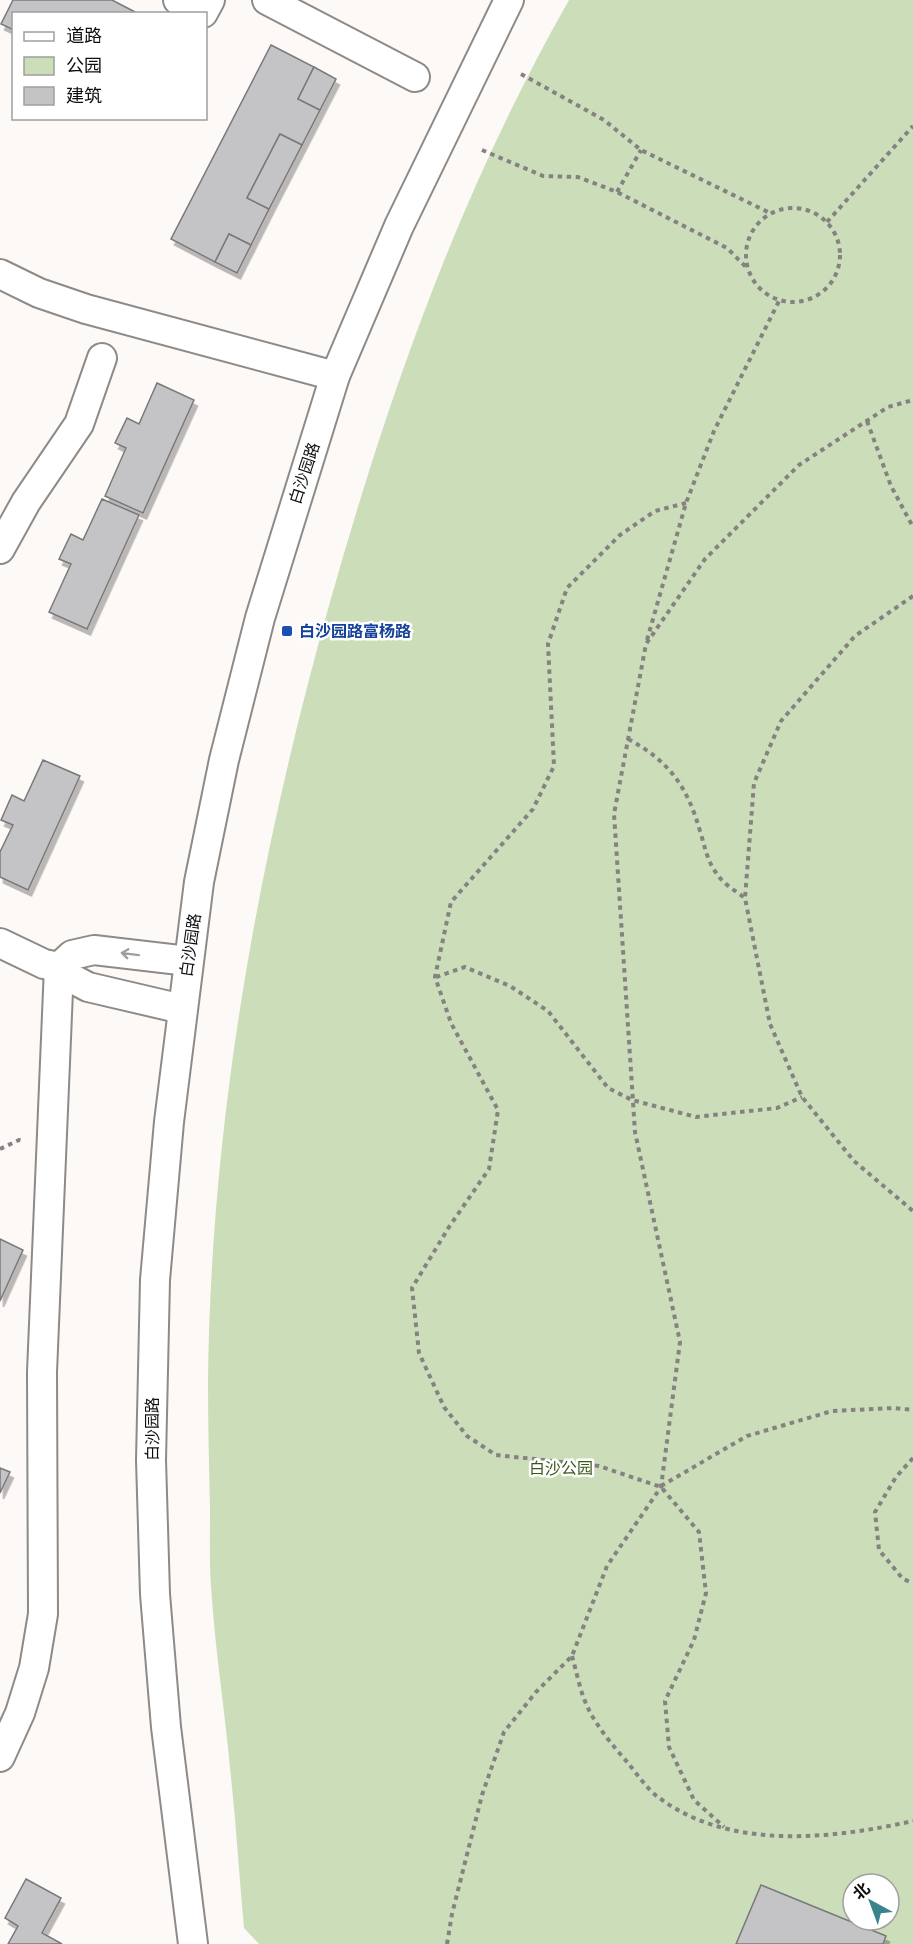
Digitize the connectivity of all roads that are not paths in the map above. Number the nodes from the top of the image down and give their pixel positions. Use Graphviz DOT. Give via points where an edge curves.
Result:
graph roads {
  1 [pos="178,0"];
  2 [pos="267,0"];
  3 [pos="509,0"];
  4 [pos="201,12"];
  5 [pos="415,77"];
  6 [pos="0,274"];
  7 [pos="102,358"];
  8 [pos="335,376"];
  9 [pos="0,549"];
  10 [pos="0,943"];
  11 [pos="188,961"];
  12 [pos="59,967"];
  13 [pos="182,1009"];
  14 [pos="0,1757"];
  15 [pos="193,1944"];
  1 -- 4 [label="street"];
  2 -- 5 [label="street"];
  3 -- 8 [label="street, 白沙园路" via="399,226"];
  6 -- 8 [label="street" via="86,309"];
  7 -- 9 [label="street" via="79,424 26,502"];
  8 -- 11 [label="street, 白沙园路" via="260,618 226,750 199,882"];
  10 -- 12 [label="street"];
  11 -- 12 [label="street, one-way" via="94,950 72,955"];
  11 -- 13 [label="street, 白沙园路"];
  12 -- 13 [label="street" via="88,987"];
  12 -- 14 [label="street" via="42,1372 43,1614 34,1668"];
  13 -- 15 [label="street, 白沙园路" via="155,1280 151,1460 155,1594 166,1727"];
}
